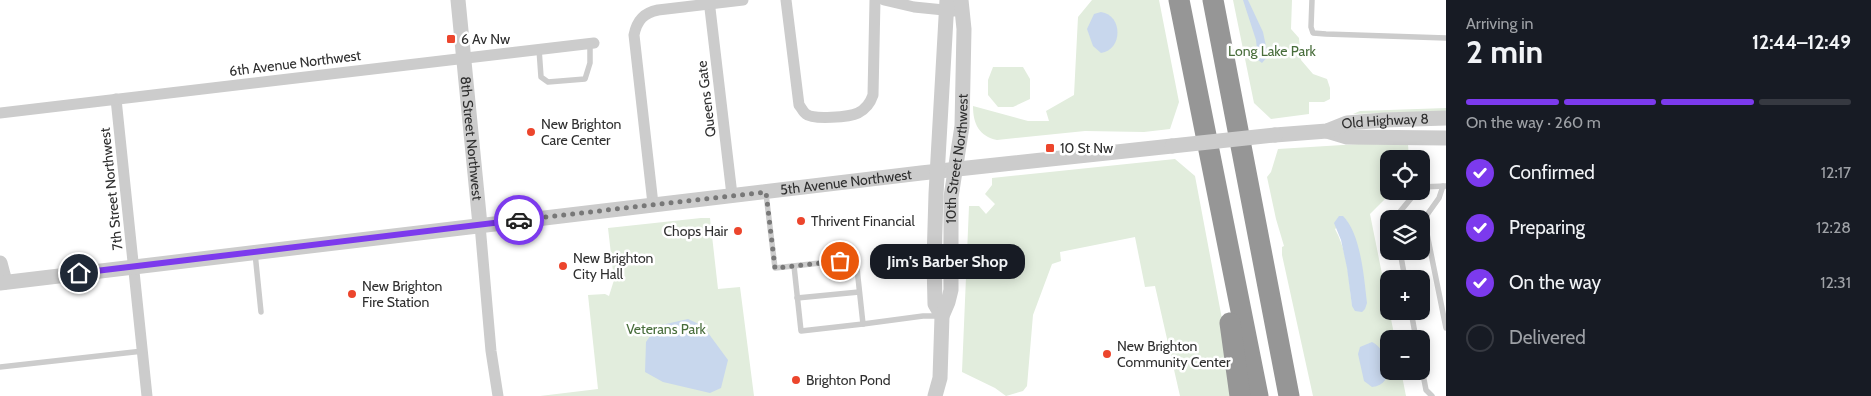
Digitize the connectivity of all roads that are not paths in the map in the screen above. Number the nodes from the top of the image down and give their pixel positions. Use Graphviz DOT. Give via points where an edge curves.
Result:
graph roads {
  1 [pos="458,0"];
  2 [pos="743,0"];
  3 [pos="786,0"];
  4 [pos="875,0"];
  5 [pos="884,0"];
  6 [pos="1179,0"];
  7 [pos="1212,0"];
  8 [pos="1312,0"];
  9 [pos="709,2"];
  10 [pos="946,5"];
  11 [pos="962,6"];
  12 [pos="1446,38"];
  13 [pos="592,44"];
  14 [pos="539,49"];
  15 [pos="464,58"];
  16 [pos="1231,94"];
  17 [pos="116,99"];
  18 [pos="0,113"];
  19 [pos="1446,118"];
  20 [pos="1327,131"];
  21 [pos="1275,135"];
  22 [pos="1446,138"];
  23 [pos="956,169"];
  24 [pos="938,171"];
  25 [pos="1444,186"];
  26 [pos="1430,187"];
  27 [pos="766,192"];
  28 [pos="732,195"];
  29 [pos="1410,200"];
  30 [pos="653,204"];
  31 [pos="1401,210"];
  32 [pos="480,225"];
  33 [pos="1229,250"];
  34 [pos="255,252"];
  35 [pos="0,262"];
  36 [pos="794,266"];
  37 [pos="134,267"];
  38 [pos="3,282"];
  39 [pos="859,292"];
  40 [pos="798,298"];
  41 [pos="261,312"];
  42 [pos="942,316"];
  43 [pos="863,324"];
  44 [pos="1446,328"];
  45 [pos="143,352"];
  46 [pos="0,367"];
  47 [pos="940,378"];
  48 [pos="1424,380"];
  49 [pos="147,396"];
  50 [pos="498,396"];
  51 [pos="935,396"];
  52 [pos="946,396"];
  53 [pos="1240,396"];
  54 [pos="1258,396"];
  55 [pos="1289,396"];
  56 [pos="1302,396"];
  57 [pos="1432,396"];
  1 -- 15 [label="street, 8th Street Northwest"];
  2 -- 9 [label="street"];
  3 -- 4 [label="street" via="799,105 806,115 816,118 856,114 867,108 873,95"];
  5 -- 10 [label="street" via="914,7"];
  6 -- 33 [label="highway"];
  7 -- 16 [label="highway"];
  8 -- 12 [label="lane" via="1313,33"];
  9 -- 28 [label="street, Queens Gate"];
  9 -- 30 [label="street" via="647,12 636,27 634,35"];
  10 -- 11 [label="street"];
  10 -- 24 [label="street, 10th Street Northwest"];
  11 -- 23 [label="street, 10th Street Northwest" via="962,126"];
  13 -- 14 [label="street, 6th Avenue Northwest"];
  13 -- 14 [label="lane" via="585,79 548,82 541,77"];
  14 -- 15 [label="street, 6th Avenue Northwest"];
  15 -- 17 [label="street, 6th Avenue Northwest"];
  15 -- 32 [label="street, 8th Street Northwest"];
  16 -- 55 [label="highway"];
  16 -- 56 [label="highway"];
  17 -- 18 [label="street, 6th Avenue Northwest"];
  17 -- 37 [label="street, 7th Street Northwest"];
  19 -- 20 [label="street, Old Highway 8" via="1347,123"];
  20 -- 21 [label="street, Old Highway 8"];
  20 -- 22 [label="street, Old Highway 8" via="1347,137"];
  21 -- 23 [label="street, 5th Avenue Northwest, bridge"];
  23 -- 24 [label="street, 5th Avenue Northwest"];
  23 -- 42 [label="street, 10th Street Northwest" via="951,197 951,290"];
  24 -- 27 [label="street, 5th Avenue Northwest"];
  24 -- 42 [label="street, 10th Street Northwest" via="934,297"];
  25 -- 26 [label="lane"];
  25 -- 44 [label="lane" via="1424,219"];
  27 -- 28 [label="street, 5th Avenue Northwest"];
  27 -- 36 [label="lane" via="775,268"];
  28 -- 30 [label="street, 5th Avenue Northwest"];
  29 -- 31 [label="lane"];
  30 -- 32 [label="street, 5th Avenue Northwest"];
  32 -- 34 [label="street, 5th Avenue Northwest"];
  32 -- 50 [label="street, 8th Street Northwest"];
  33 -- 53 [label="highway" via="1230,327"];
  33 -- 54 [label="highway"];
  34 -- 37 [label="street, 5th Avenue Northwest"];
  34 -- 41 [label="lane"];
  35 -- 38 [label="street"];
  36 -- 39 [label="lane" via="856,259"];
  36 -- 40 [label="lane"];
  37 -- 38 [label="street, 5th Avenue Northwest"];
  37 -- 45 [label="street, 7th Street Northwest"];
  39 -- 40 [label="lane"];
  39 -- 43 [label="lane"];
  40 -- 43 [label="lane" via="801,331"];
  42 -- 43 [label="lane"];
  42 -- 47 [label="street, 10th Street Northwest"];
  45 -- 46 [label="lane"];
  45 -- 49 [label="street, 7th Street Northwest"];
  47 -- 51 [label="street, 10th Street Northwest"];
  47 -- 52 [label="street, 10th Street Northwest"];
  48 -- 57 [label="lane" via="1426,390"];
}
